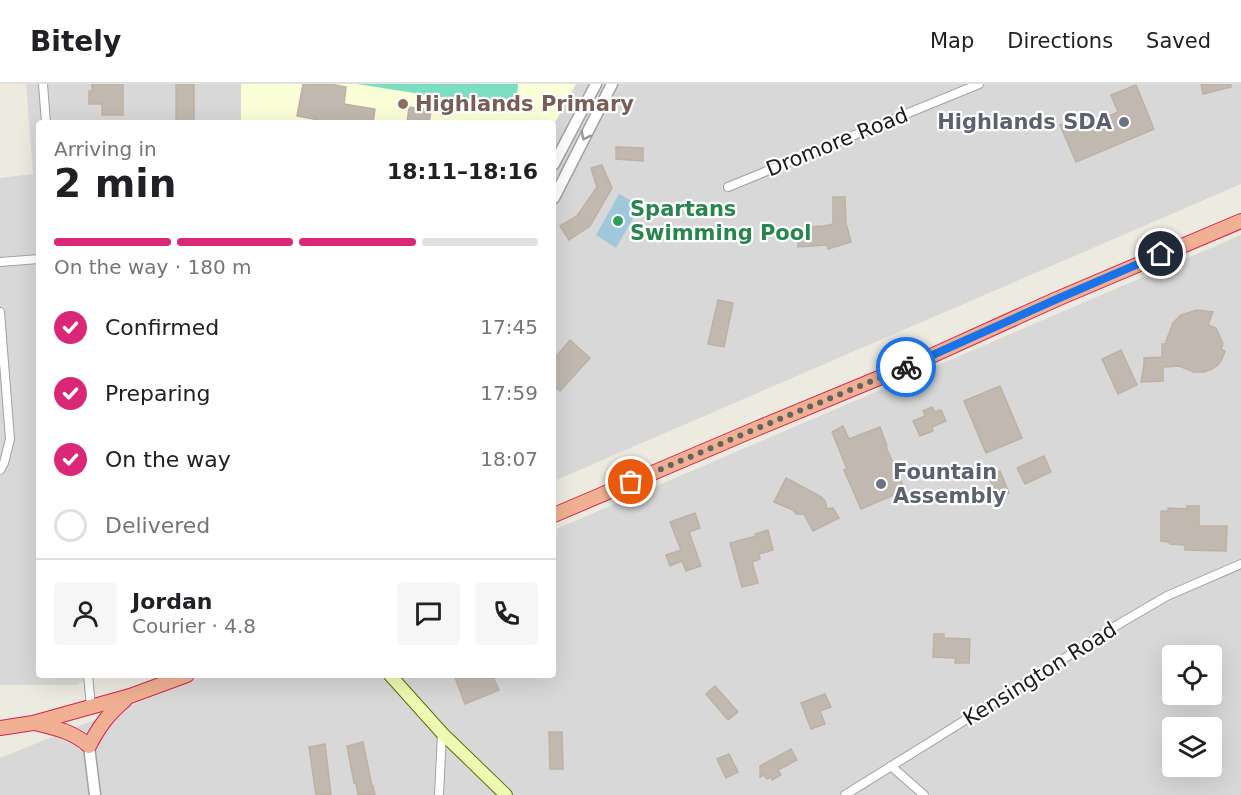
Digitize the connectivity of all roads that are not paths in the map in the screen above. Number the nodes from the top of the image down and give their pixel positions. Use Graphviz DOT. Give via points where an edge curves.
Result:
graph roads {
  1 [pos="43,84"];
  2 [pos="596,84"];
  3 [pos="612,84"];
  4 [pos="979,84"];
  5 [pos="46,120"];
  6 [pos="556,160"];
  7 [pos="728,187"];
  8 [pos="556,194"];
  9 [pos="1241,221"];
  10 [pos="36,259"];
  11 [pos="0,262"];
  12 [pos="0,312"];
  13 [pos="0,470"];
  14 [pos="556,514"];
  15 [pos="1241,564"];
  16 [pos="88,678"];
  17 [pos="179,678"];
  18 [pos="393,678"];
  19 [pos="130,696"];
  20 [pos="91,706"];
  21 [pos="33,723"];
  22 [pos="0,728"];
  23 [pos="442,733"];
  24 [pos="89,746"];
  25 [pos="891,766"];
  26 [pos="95,795"];
  27 [pos="439,795"];
  28 [pos="506,795"];
  29 [pos="845,795"];
  30 [pos="924,795"];
  1 -- 5 [label="street"];
  2 -- 6 [label="street"];
  3 -- 8 [label="street, one-way"];
  4 -- 7 [label="street, Dromore Road"];
  9 -- 14 [label="highway"];
  10 -- 11 [label="street"];
  12 -- 13 [label="street" via="10,439"];
  15 -- 25 [label="street, Kensington Road" via="1167,596"];
  16 -- 20 [label="street"];
  17 -- 19 [label="highway"];
  18 -- 23 [label="main road"];
  19 -- 20 [label="highway"];
  19 -- 24 [label="highway" via="111,712"];
  20 -- 21 [label="highway"];
  21 -- 22 [label="highway"];
  21 -- 24 [label="highway" via="72,734"];
  23 -- 27 [label="street"];
  23 -- 28 [label="main road"];
  24 -- 26 [label="street"];
  25 -- 29 [label="street, Kensington Road"];
  25 -- 30 [label="street"];
}
